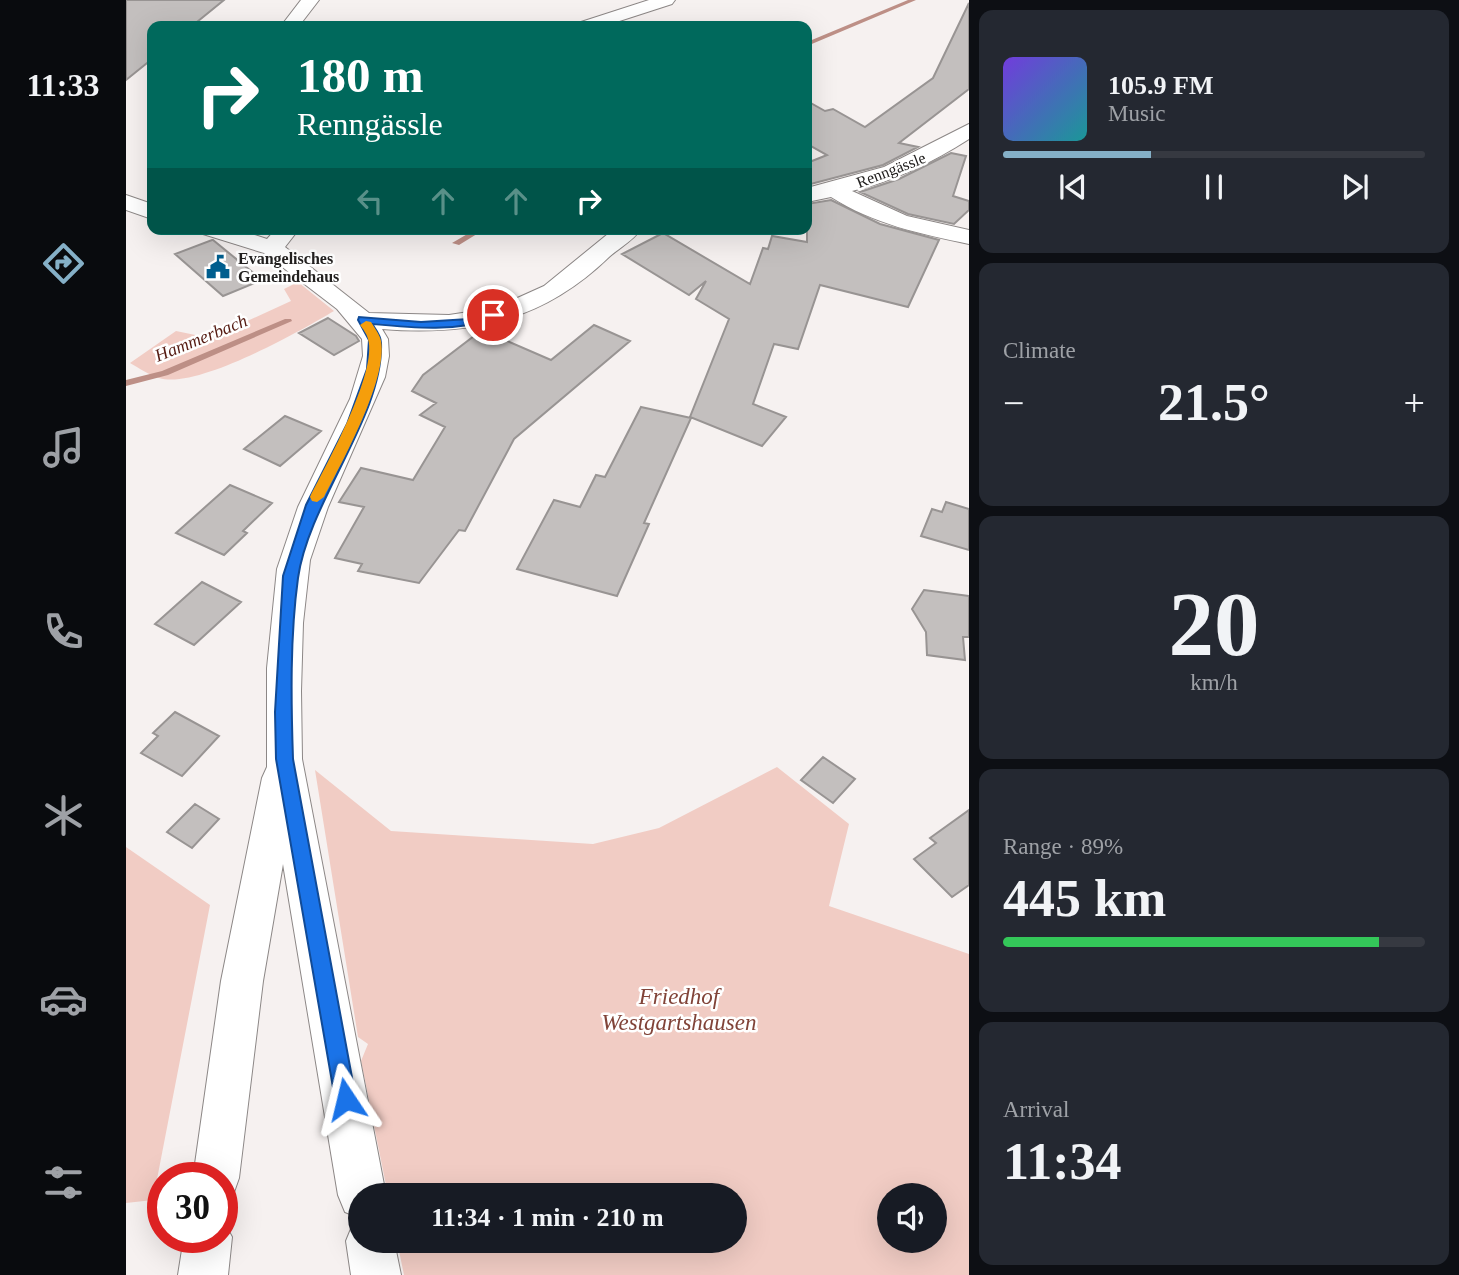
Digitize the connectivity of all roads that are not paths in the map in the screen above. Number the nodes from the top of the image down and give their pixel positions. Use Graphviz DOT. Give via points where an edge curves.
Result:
graph roads {
  1 [pos="310,0"];
  2 [pos="666,0"];
  3 [pos="294,21"];
  4 [pos="602,21"];
  5 [pos="969,130"];
  6 [pos="835,190"];
  7 [pos="812,194"];
  8 [pos="126,202"];
  9 [pos="147,210"];
  10 [pos="252,235"];
  11 [pos="620,235"];
  12 [pos="969,237"];
  13 [pos="280,239"];
  14 [pos="364,320"];
  15 [pos="284,759"];
  16 [pos="218,1162"];
  17 [pos="360,1183"];
  18 [pos="206,1253"];
  19 [pos="372,1253"];
  20 [pos="203,1275"];
  21 [pos="376,1275"];
  1 -- 3 [label="street"];
  2 -- 4 [label="street"];
  5 -- 6 [label="street, Renngässle" via="931,155"];
  6 -- 7 [label="street, Renngässle"];
  6 -- 12 [label="street" via="860,208"];
  8 -- 9 [label="street"];
  10 -- 13 [label="street"];
  11 -- 14 [label="street" via="578,274 537,300 470,323"];
  13 -- 14 [label="street"];
  14 -- 15 [label="street" via="375,340 373,369 354,424 313,505 291,576"];
  15 -- 16 [label="street" via="242,981"];
  15 -- 17 [label="street"];
  18 -- 20 [label="street"];
  19 -- 21 [label="street"];
}
